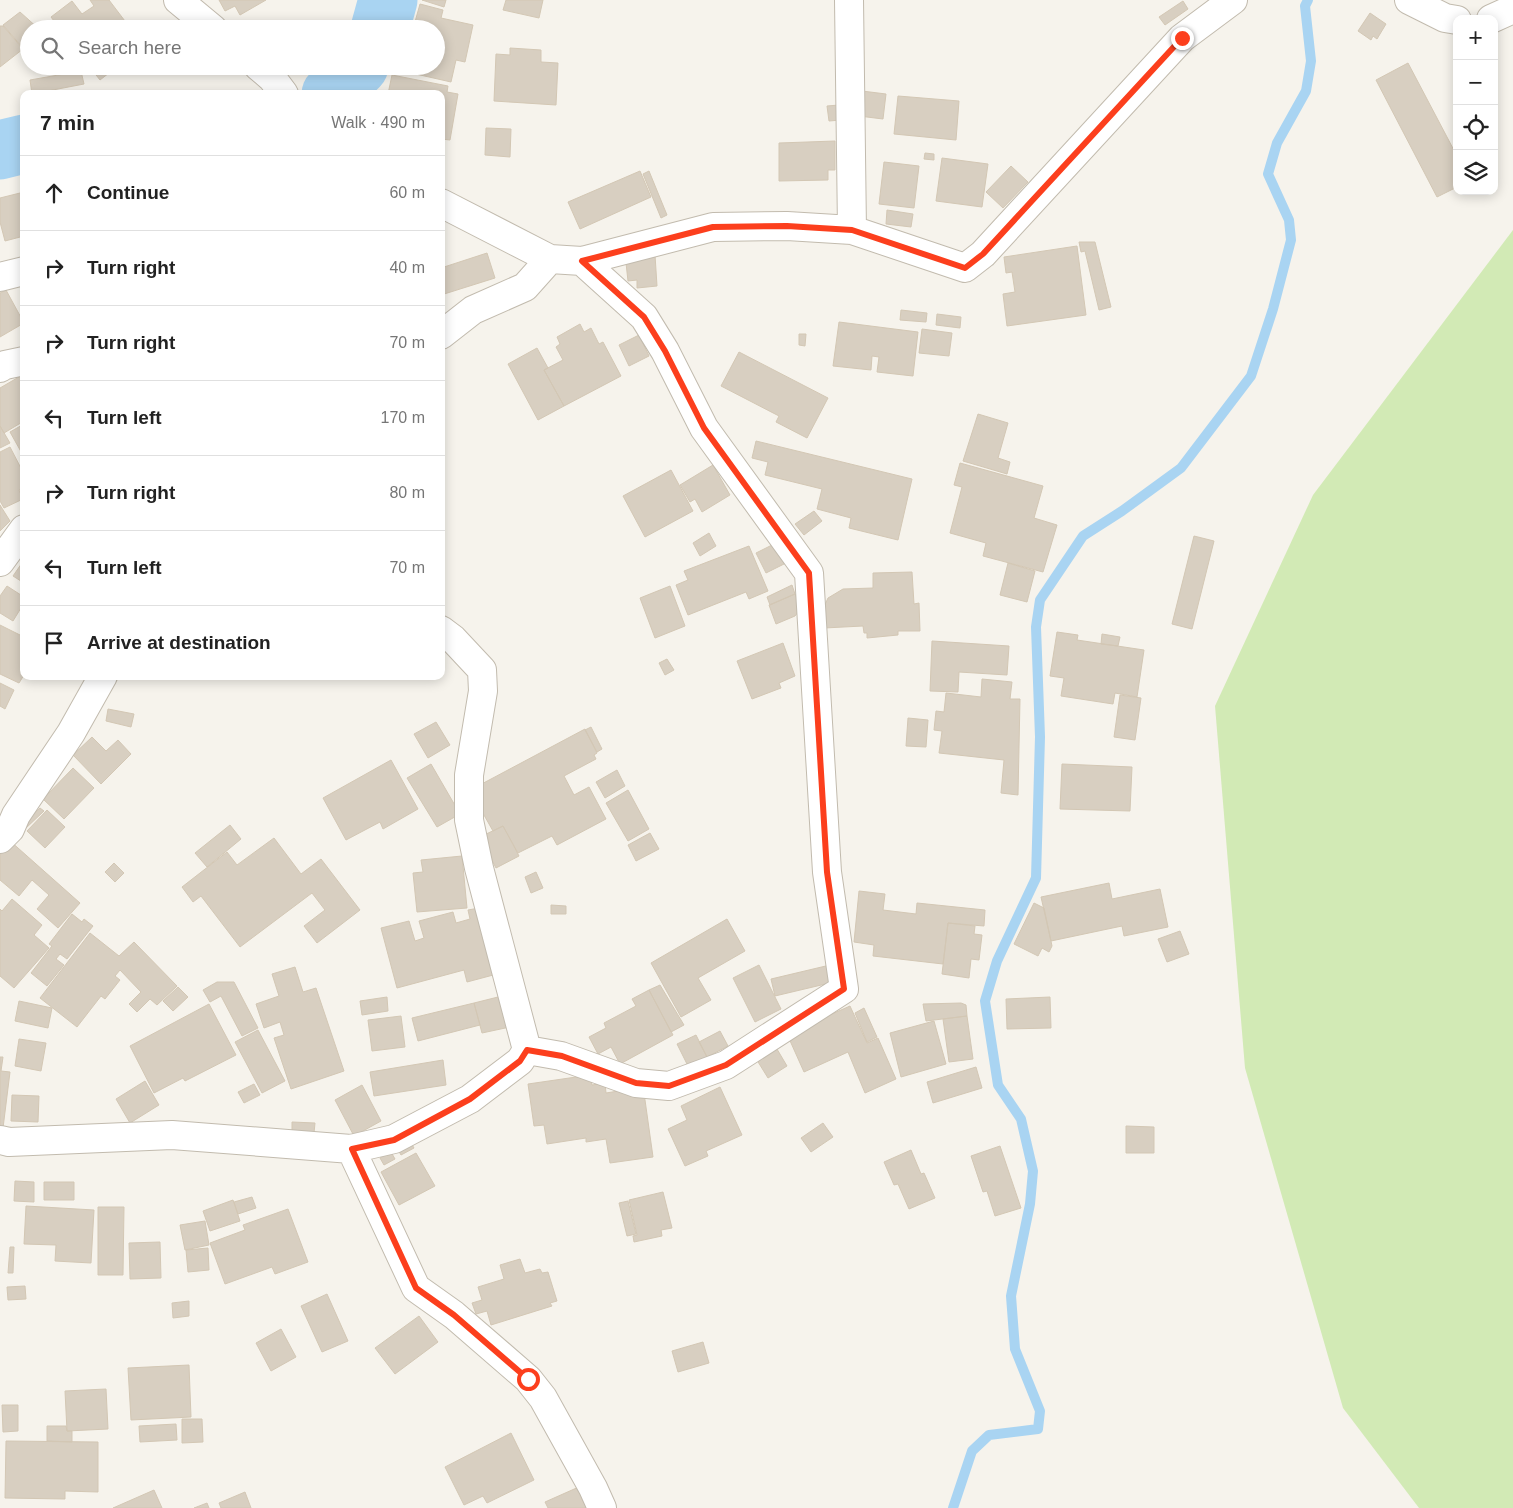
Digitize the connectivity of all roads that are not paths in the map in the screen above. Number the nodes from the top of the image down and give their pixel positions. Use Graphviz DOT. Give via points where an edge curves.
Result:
graph roads {
  1 [pos="178,0"];
  2 [pos="849,0"];
  3 [pos="1233,0"];
  4 [pos="1409,0"];
  5 [pos="1513,8"];
  6 [pos="1498,15"];
  7 [pos="1453,19"];
  8 [pos="202,20"];
  9 [pos="445,205"];
  10 [pos="852,230"];
  11 [pos="550,259"];
  12 [pos="582,261"];
  13 [pos="20,272"];
  14 [pos="0,277"];
  15 [pos="445,332"];
  16 [pos="20,362"];
  17 [pos="0,368"];
  18 [pos="20,534"];
  19 [pos="0,562"];
  20 [pos="445,633"];
  21 [pos="101,680"];
  22 [pos="0,839"];
  23 [pos="527,1050"];
  24 [pos="0,1140"];
  25 [pos="352,1149"];
  26 [pos="602,1508"];
  1 -- 8 [label="street"];
  2 -- 10 [label="street"];
  3 -- 10 [label="street" via="1182,38 983,254 965,268"];
  4 -- 7 [label="street"];
  5 -- 6 [label="street"];
  9 -- 11 [label="street"];
  10 -- 12 [label="street" via="787,226 713,227"];
  11 -- 12 [label="street"];
  11 -- 15 [label="street" via="525,287 473,310"];
  12 -- 23 [label="street" via="644,317 704,428 809,573 827,872 844,989 726,1065 669,1086 636,1083 562,1056"];
  13 -- 14 [label="street"];
  16 -- 17 [label="street"];
  18 -- 19 [label="street"];
  20 -- 23 [label="street" via="482,670 483,691 469,775 469,820"];
  21 -- 22 [label="street" via="71,733"];
  23 -- 25 [label="street" via="520,1061 470,1099 394,1140"];
  24 -- 25 [label="street" via="172,1135"];
  25 -- 26 [label="street" via="416,1288 454,1315 528,1379 543,1398"];
}
